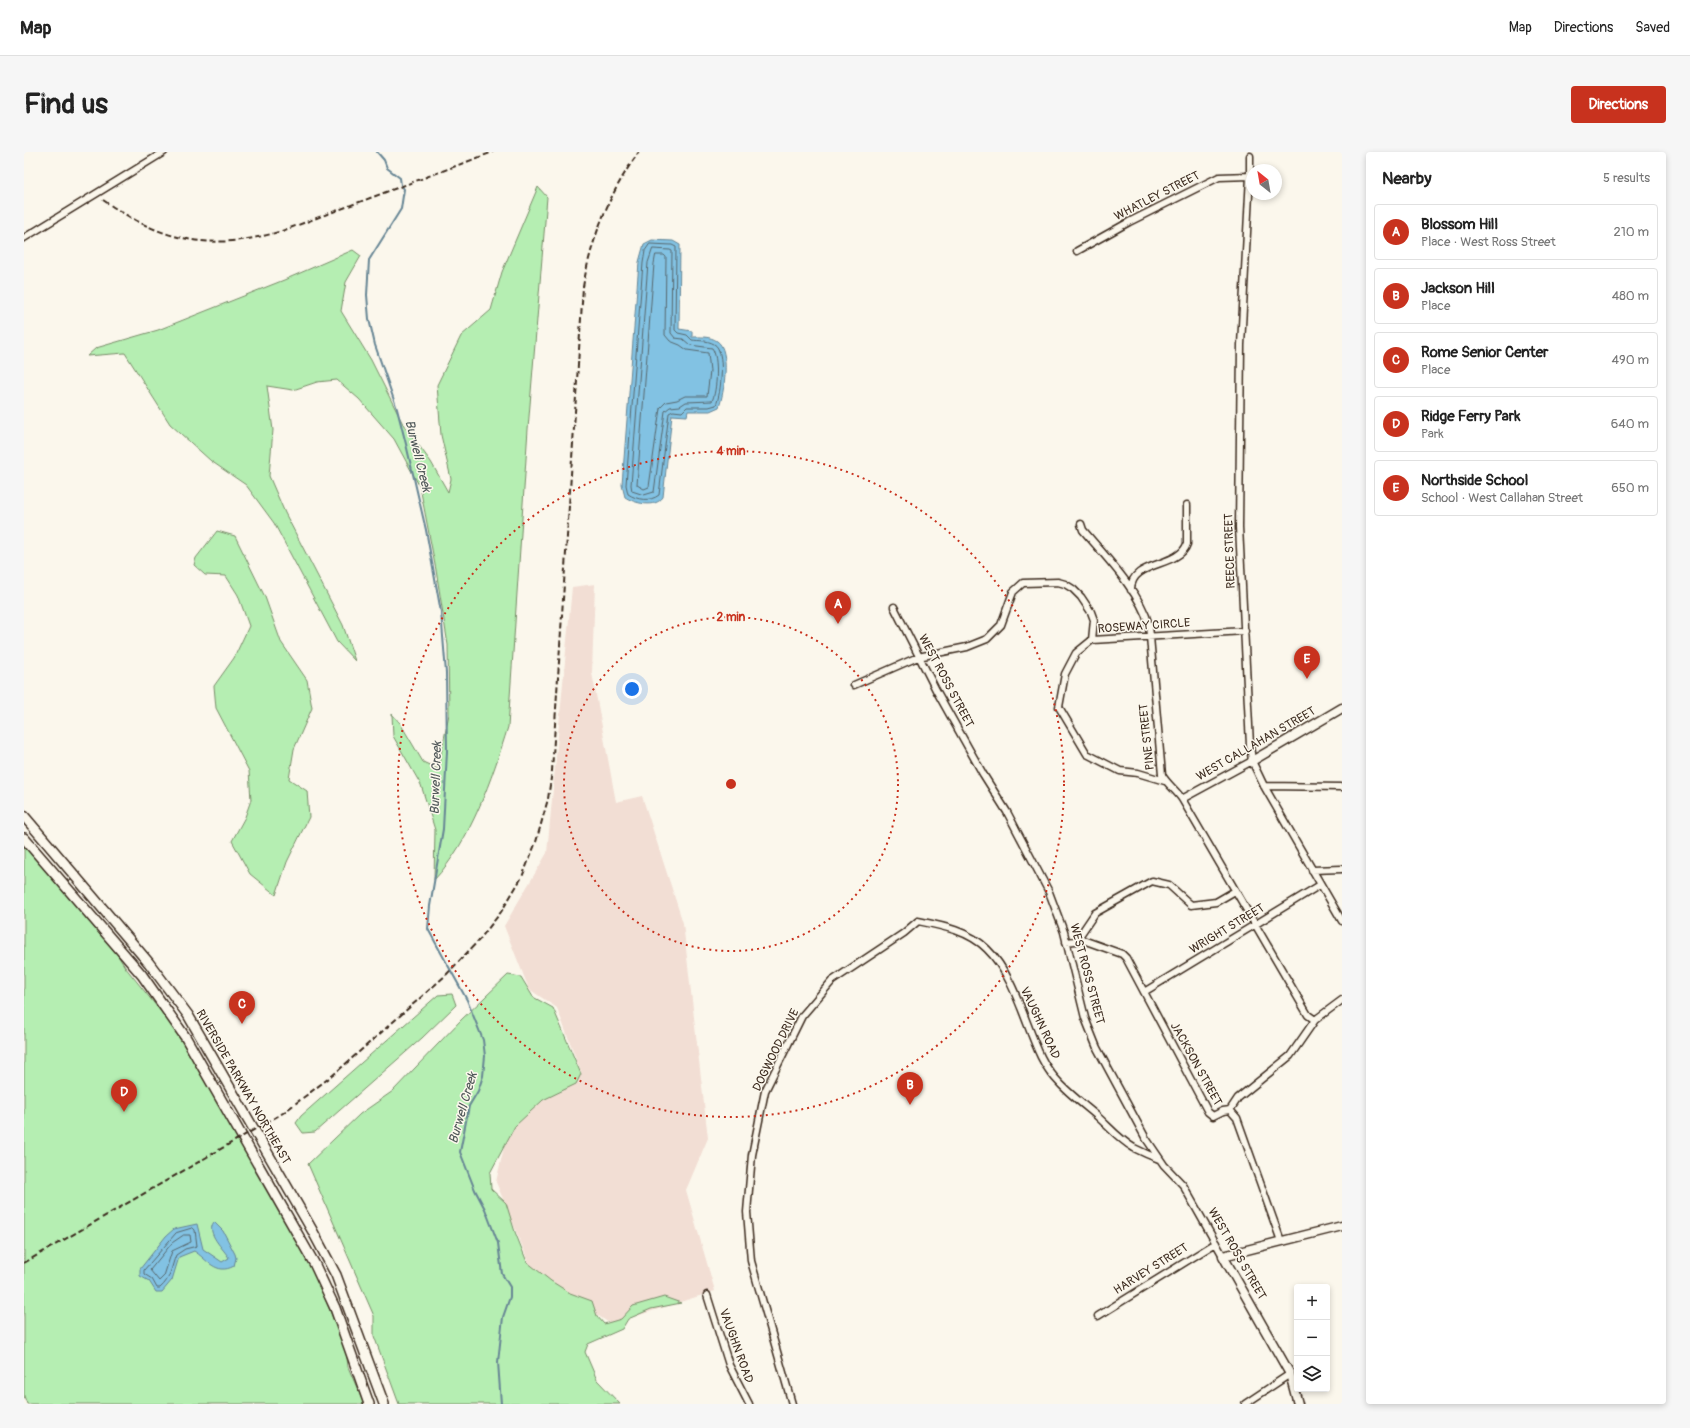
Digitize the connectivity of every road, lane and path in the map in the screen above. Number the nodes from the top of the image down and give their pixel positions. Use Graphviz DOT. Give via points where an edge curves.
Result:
graph roads {
  1 [pos="164,152"];
  2 [pos="1250,156"];
  3 [pos="1250,164"];
  4 [pos="1246,176"];
  5 [pos="1249,200"];
  6 [pos="24,238"];
  7 [pos="1077,251"];
  8 [pos="1187,505"];
  9 [pos="1081,524"];
  10 [pos="1131,590"];
  11 [pos="894,607"];
  12 [pos="1245,631"];
  13 [pos="1150,635"];
  14 [pos="1092,640"];
  15 [pos="918,657"];
  16 [pos="854,685"];
  17 [pos="1342,708"];
  18 [pos="1252,761"];
  19 [pos="1165,781"];
  20 [pos="1264,786"];
  21 [pos="1342,787"];
  22 [pos="1182,800"];
  23 [pos="24,816"];
  24 [pos="24,838"];
  25 [pos="1342,869"];
  26 [pos="1312,870"];
  27 [pos="1320,885"];
  28 [pos="1235,891"];
  29 [pos="1342,920"];
  30 [pos="918,921"];
  31 [pos="1256,925"];
  32 [pos="1076,941"];
  33 [pos="1066,942"];
  34 [pos="1144,992"];
  35 [pos="1342,1000"];
  36 [pos="1315,1020"];
  37 [pos="1230,1110"];
  38 [pos="1159,1159"];
  39 [pos="1342,1226"];
  40 [pos="1281,1241"];
  41 [pos="1216,1242"];
  42 [pos="1223,1256"];
  43 [pos="706,1295"];
  44 [pos="1098,1316"];
  45 [pos="1290,1374"];
  46 [pos="369,1404"];
  47 [pos="384,1404"];
  48 [pos="749,1404"];
  49 [pos="792,1404"];
  50 [pos="1245,1404"];
  51 [pos="1298,1404"];
  1 -- 6 [label="street"];
  2 -- 3 [label="street, REECE STREET"];
  4 -- 7 [label="street, WHATLEY STREET" via="1219,177 1153,209"];
  5 -- 12 [label="street, REECE STREET" via="1241,353 1239,527"];
  8 -- 10 [label="street" via="1185,550 1142,572 1133,581"];
  9 -- 10 [label="street, PINE STREET" via="1083,530"];
  10 -- 13 [label="street, PINE STREET" via="1146,614"];
  11 -- 15 [label="street, WEST ROSS STREET"];
  12 -- 13 [label="street, ROSEWAY CIRCLE"];
  12 -- 18 [label="street, REECE STREET"];
  13 -- 14 [label="street, ROSEWAY CIRCLE"];
  13 -- 19 [label="street, PINE STREET" via="1161,768"];
  14 -- 15 [label="street" via="1094,620 1081,597 1073,589 1058,582 1028,582 1013,592 1001,625 988,638 967,647"];
  14 -- 19 [label="street, ROSEWAY CIRCLE" via="1076,653 1065,674 1059,707 1087,754 1120,771"];
  15 -- 16 [label="street"];
  15 -- 33 [label="street, WEST ROSS STREET" via="1028,849 1052,899"];
  17 -- 18 [label="street, WEST CALLAHAN STREET"];
  18 -- 20 [label="street, REECE STREET"];
  18 -- 22 [label="street, WEST CALLAHAN STREET"];
  19 -- 22 [label="street, PINE STREET" via="1175,788"];
  20 -- 21 [label="street"];
  20 -- 26 [label="street, REECE STREET"];
  22 -- 28 [label="street, PINE STREET"];
  23 -- 47 [label="main road, RIVERSIDE PARKWAY NORTHEAST" via="154,968 191,1021 301,1209 336,1275"];
  24 -- 46 [label="main road, RIVERSIDE PARKWAY NORTHEAST" via="142,976 186,1038 314,1263 335,1308"];
  25 -- 26 [label="street"];
  26 -- 27 [label="street, REECE STREET"];
  27 -- 29 [label="street, REECE STREET"];
  27 -- 31 [label="street, WRIGHT STREET"];
  28 -- 31 [label="street, PINE STREET"];
  28 -- 32 [label="street" via="1216,902 1191,905 1169,885 1152,881 1095,913"];
  30 -- 38 [label="street, VAUGHN ROAD" via="952,928 989,950 999,963 1042,1059 1054,1076 1075,1098 1133,1148"];
  30 -- 49 [label="street, DOGWOOD DRIVE" via="832,980 802,1016 765,1091 752,1155 748,1205 751,1254"];
  31 -- 34 [label="street, WRIGHT STREET"];
  31 -- 36 [label="street, PINE STREET" via="1308,1015"];
  32 -- 33 [label="street, JACKSON STREET"];
  32 -- 34 [label="street, JACKSON STREET" via="1083,940 1122,954"];
  33 -- 38 [label="street, WEST ROSS STREET" via="1090,1032"];
  34 -- 37 [label="street, JACKSON STREET" via="1208,1112 1213,1116"];
  35 -- 36 [label="street"];
  36 -- 37 [label="street" via="1290,1056 1238,1098"];
  37 -- 40 [label="street, JACKSON STREET" via="1237,1118"];
  38 -- 41 [label="street, WEST ROSS STREET" via="1183,1185"];
  39 -- 40 [label="street"];
  40 -- 42 [label="street"];
  41 -- 42 [label="street, WEST ROSS STREET"];
  41 -- 44 [label="street, HARVEY STREET"];
  42 -- 45 [label="street, WEST ROSS STREET"];
  43 -- 48 [label="street, VAUGHN ROAD" via="729,1365"];
  45 -- 50 [label="street"];
  45 -- 51 [label="street, WEST ROSS STREET"];
}
